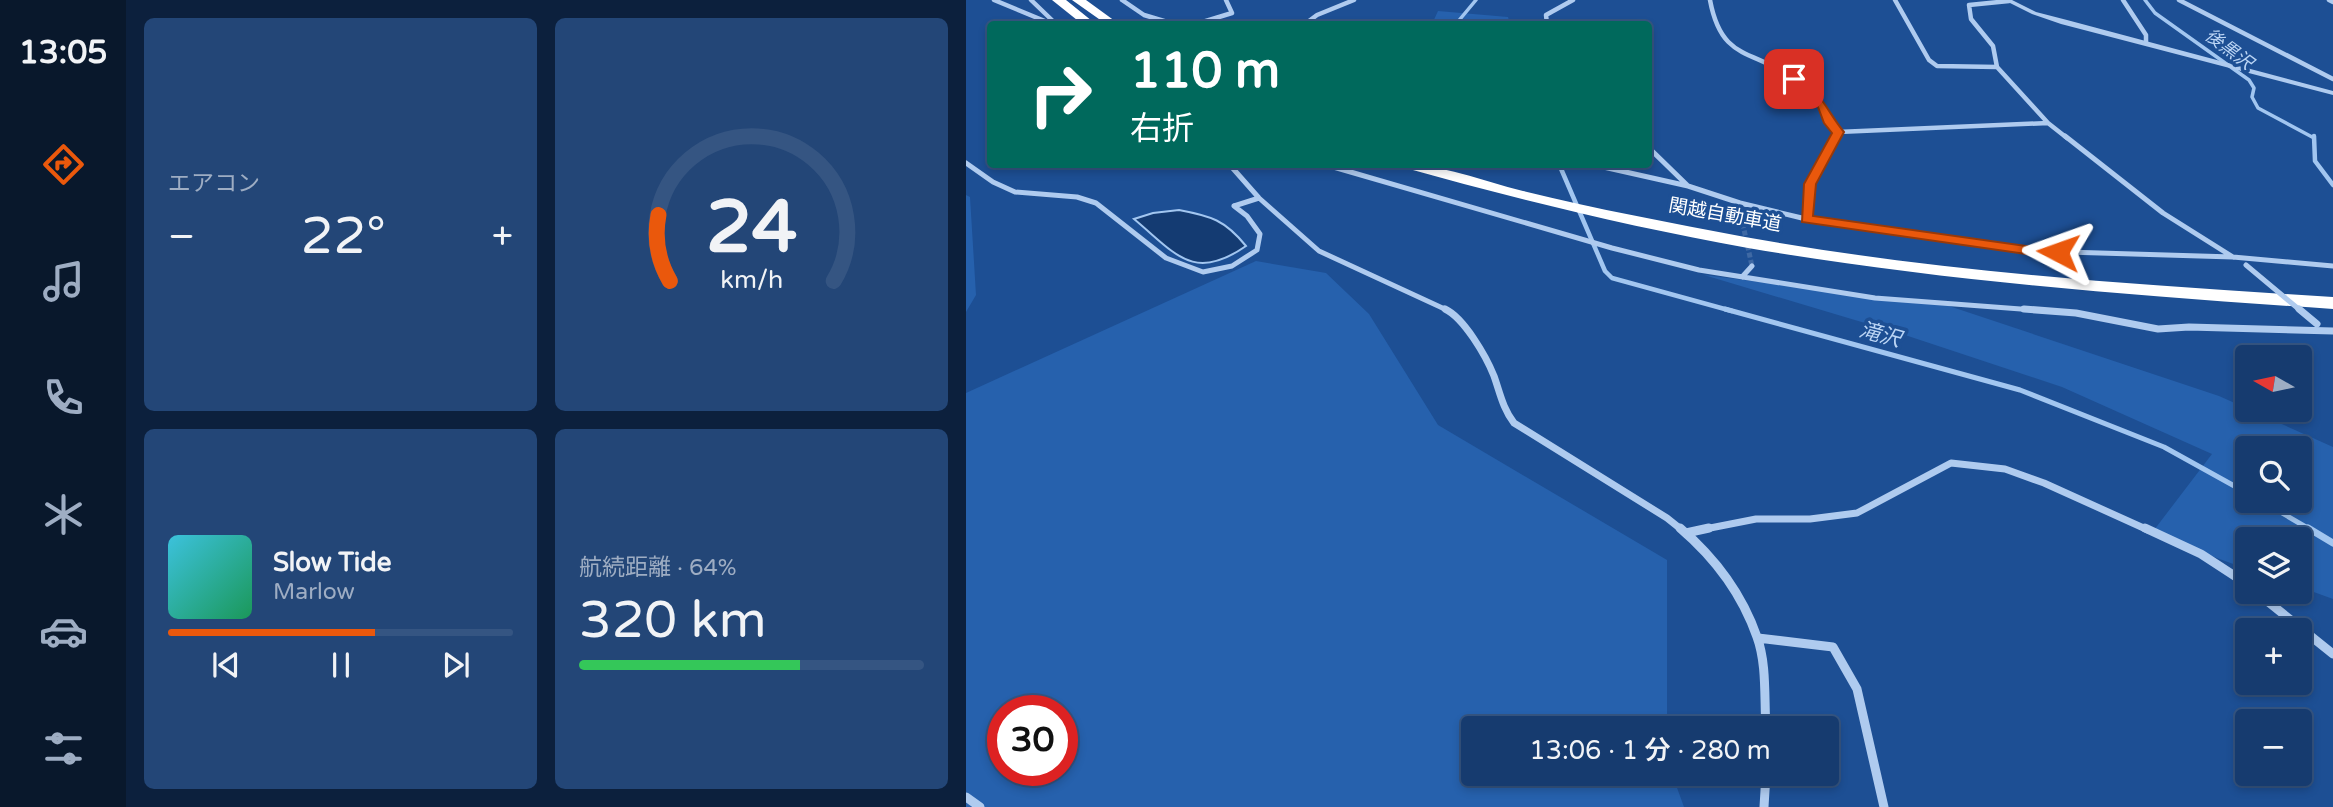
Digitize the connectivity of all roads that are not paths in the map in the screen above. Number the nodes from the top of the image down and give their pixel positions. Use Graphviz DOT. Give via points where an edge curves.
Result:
graph roads {
  1 [pos="995,0"];
  2 [pos="1031,0"];
  3 [pos="1058,0"];
  4 [pos="1078,0"];
  5 [pos="1122,0"];
  6 [pos="1226,0"];
  7 [pos="1354,0"];
  8 [pos="1573,0"];
  9 [pos="1710,0"];
  10 [pos="1895,0"];
  11 [pos="2123,0"];
  12 [pos="2179,0"];
  13 [pos="2008,1"];
  14 [pos="1047,21"];
  15 [pos="1051,21"];
  16 [pos="1087,21"];
  17 [pos="1109,21"];
  18 [pos="1169,21"];
  19 [pos="1206,21"];
  20 [pos="1309,21"];
  21 [pos="1546,21"];
  22 [pos="2146,43"];
  23 [pos="1997,67"];
  24 [pos="2333,79"];
  25 [pos="2333,93"];
  26 [pos="2048,123"];
  27 [pos="1838,132"];
  28 [pos="1652,151"];
  29 [pos="966,163"];
  30 [pos="1233,168"];
  31 [pos="1337,168"];
  32 [pos="1421,168"];
  33 [pos="1464,168"];
  34 [pos="1608,168"];
  35 [pos="1688,186"];
  36 [pos="1259,198"];
  37 [pos="1740,203"];
  38 [pos="1741,216"];
  39 [pos="1806,219"];
  40 [pos="2233,257"];
  41 [pos="1752,266"];
  42 [pos="2333,266"];
  43 [pos="1742,277"];
  44 [pos="2333,289"];
  45 [pos="2333,303"];
  46 [pos="2329,331"];
  47 [pos="1686,533"];
  48 [pos="2235,576"];
  49 [pos="2271,604"];
  50 [pos="1758,638"];
  51 [pos="2333,654"];
  52 [pos="1765,716"];
  53 [pos="1765,786"];
  54 [pos="966,797"];
  55 [pos="979,807"];
  56 [pos="1764,807"];
  57 [pos="1884,807"];
  1 -- 14 [label="street"];
  2 -- 15 [label="street"];
  3 -- 16 [label="highway"];
  4 -- 17 [label="highway"];
  5 -- 18 [label="street" via="1144,15"];
  6 -- 19 [label="street" via="1232,13"];
  7 -- 20 [label="street"];
  8 -- 21 [label="street" via="1545,15"];
  9 -- 27 [label="street" via="1723,40 1739,53 1794,79 1823,106"];
  10 -- 23 [label="street" via="1929,60 1937,66"];
  11 -- 22 [label="street" via="2146,35"];
  12 -- 24 [label="street"];
  13 -- 22 [label="street" via="2041,15"];
  13 -- 23 [label="street" via="1969,5 1971,19 1993,46"];
  22 -- 25 [label="street"];
  23 -- 26 [label="street"];
  26 -- 27 [label="street"];
  26 -- 40 [label="street" via="2163,213"];
  27 -- 39 [label="street" via="1810,184"];
  28 -- 35 [label="street"];
  29 -- 36 [label="street" via="1015,192 1096,203 1166,258 1203,272 1232,266 1256,250 1260,234 1234,206"];
  30 -- 36 [label="street"];
  31 -- 43 [label="street" via="1612,248"];
  32 -- 45 [label="highway, 関越自動車道" via="1594,212 1842,256 2074,284"];
  33 -- 44 [label="highway, 関越自動車道" via="1677,216 1872,248 2094,273"];
  34 -- 35 [label="street"];
  35 -- 37 [label="street"];
  36 -- 47 [label="street" via="1319,251 1458,315 1492,373 1503,410 1514,423"];
  37 -- 38 [label="street"];
  37 -- 39 [label="street"];
  39 -- 40 [label="street" via="2033,251"];
  40 -- 42 [label="street"];
  40 -- 46 [label="street, bridge"];
  41 -- 43 [label="street"];
  43 -- 46 [label="street" via="1875,298 2076,313 2158,329"];
  47 -- 48 [label="street" via="1756,519 1857,513 1951,463 2005,470 2044,483 2201,554"];
  47 -- 50 [label="street" via="1733,586"];
  49 -- 51 [label="street"];
  50 -- 52 [label="street"];
  50 -- 57 [label="street" via="1833,647 1857,690"];
  53 -- 56 [label="street"];
  54 -- 55 [label="street"];
}
